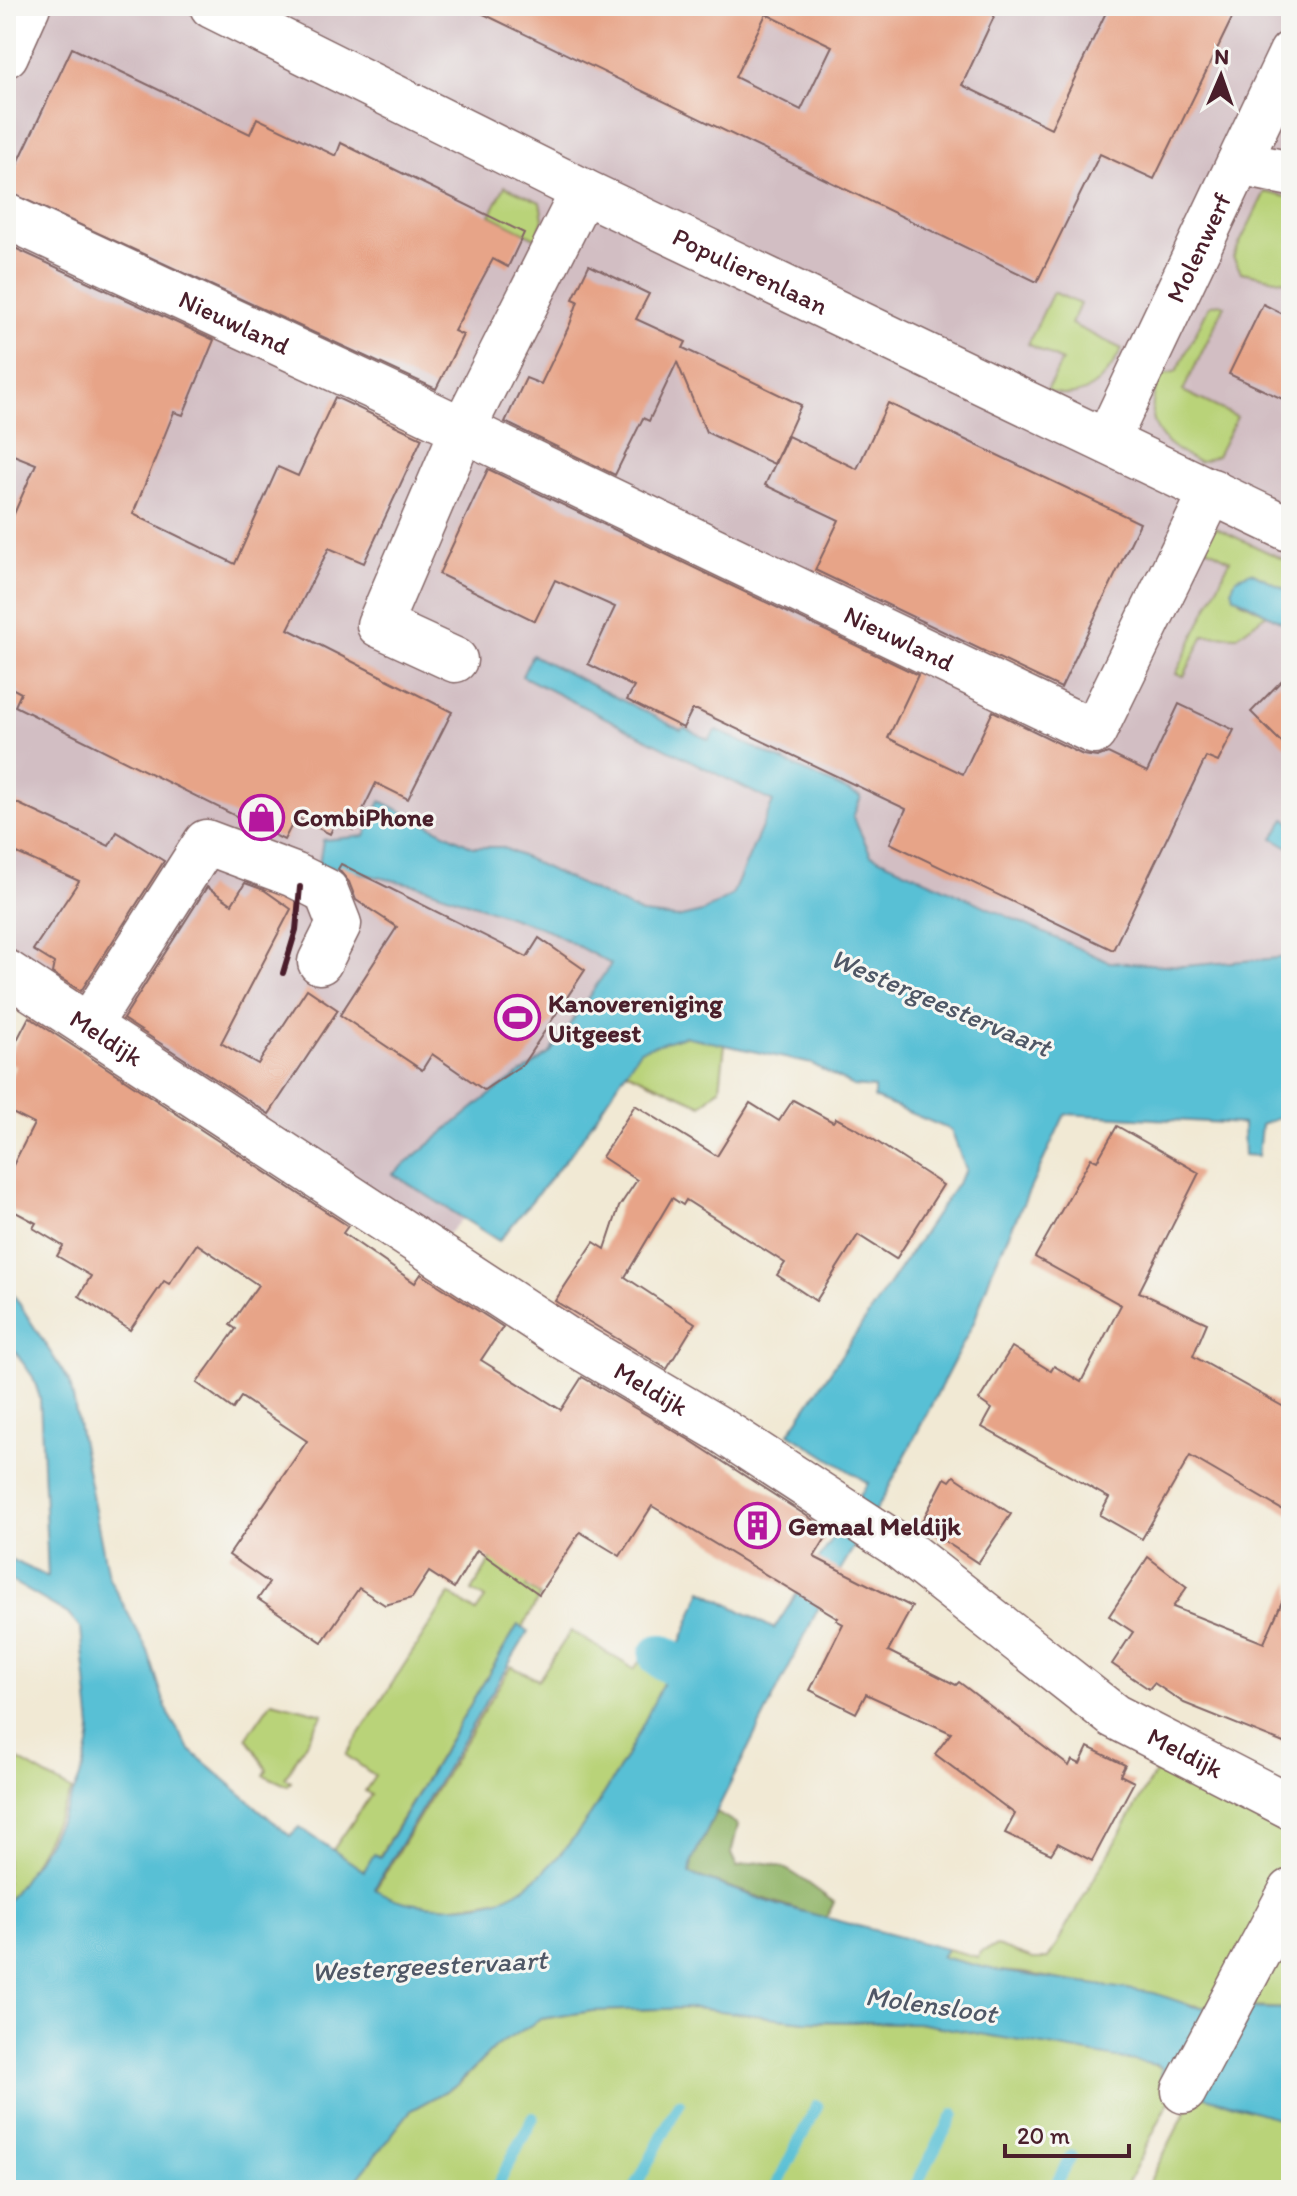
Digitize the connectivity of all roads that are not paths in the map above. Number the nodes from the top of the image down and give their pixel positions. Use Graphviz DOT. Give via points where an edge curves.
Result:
graph roads {
  1 [pos="28,6"];
  2 [pos="212,6"];
  3 [pos="1291,53"];
  4 [pos="6,55"];
  5 [pos="1239,163"];
  6 [pos="1291,174"];
  7 [pos="583,191"];
  8 [pos="6,216"];
  9 [pos="462,431"];
  10 [pos="1107,441"];
  11 [pos="1212,491"];
  12 [pos="1280,515"];
  13 [pos="455,660"];
  14 [pos="320,962"];
  15 [pos="6,972"];
  16 [pos="89,1025"];
  17 [pos="1291,1807"];
  18 [pos="1291,1891"];
  19 [pos="1184,2091"];
  1 -- 4 [label="street"];
  2 -- 7 [label="street, Populierenlaan"];
  3 -- 5 [label="street, Molenwerf"];
  5 -- 6 [label="street"];
  5 -- 10 [label="street, Molenwerf"];
  7 -- 9 [label="street"];
  7 -- 10 [label="street, Populierenlaan"];
  8 -- 9 [label="street, Nieuwland"];
  9 -- 11 [label="street, Nieuwland" via="1094,732"];
  9 -- 13 [label="street" via="379,625"];
  10 -- 11 [label="street, Populierenlaan"];
  11 -- 12 [label="street, Populierenlaan"];
  14 -- 16 [label="street" via="339,924 326,891 206,842"];
  15 -- 16 [label="street, Meldijk"];
  16 -- 17 [label="street, Meldijk" via="565,1338 721,1430 896,1544 1114,1716"];
  18 -- 19 [label="street"];
}
